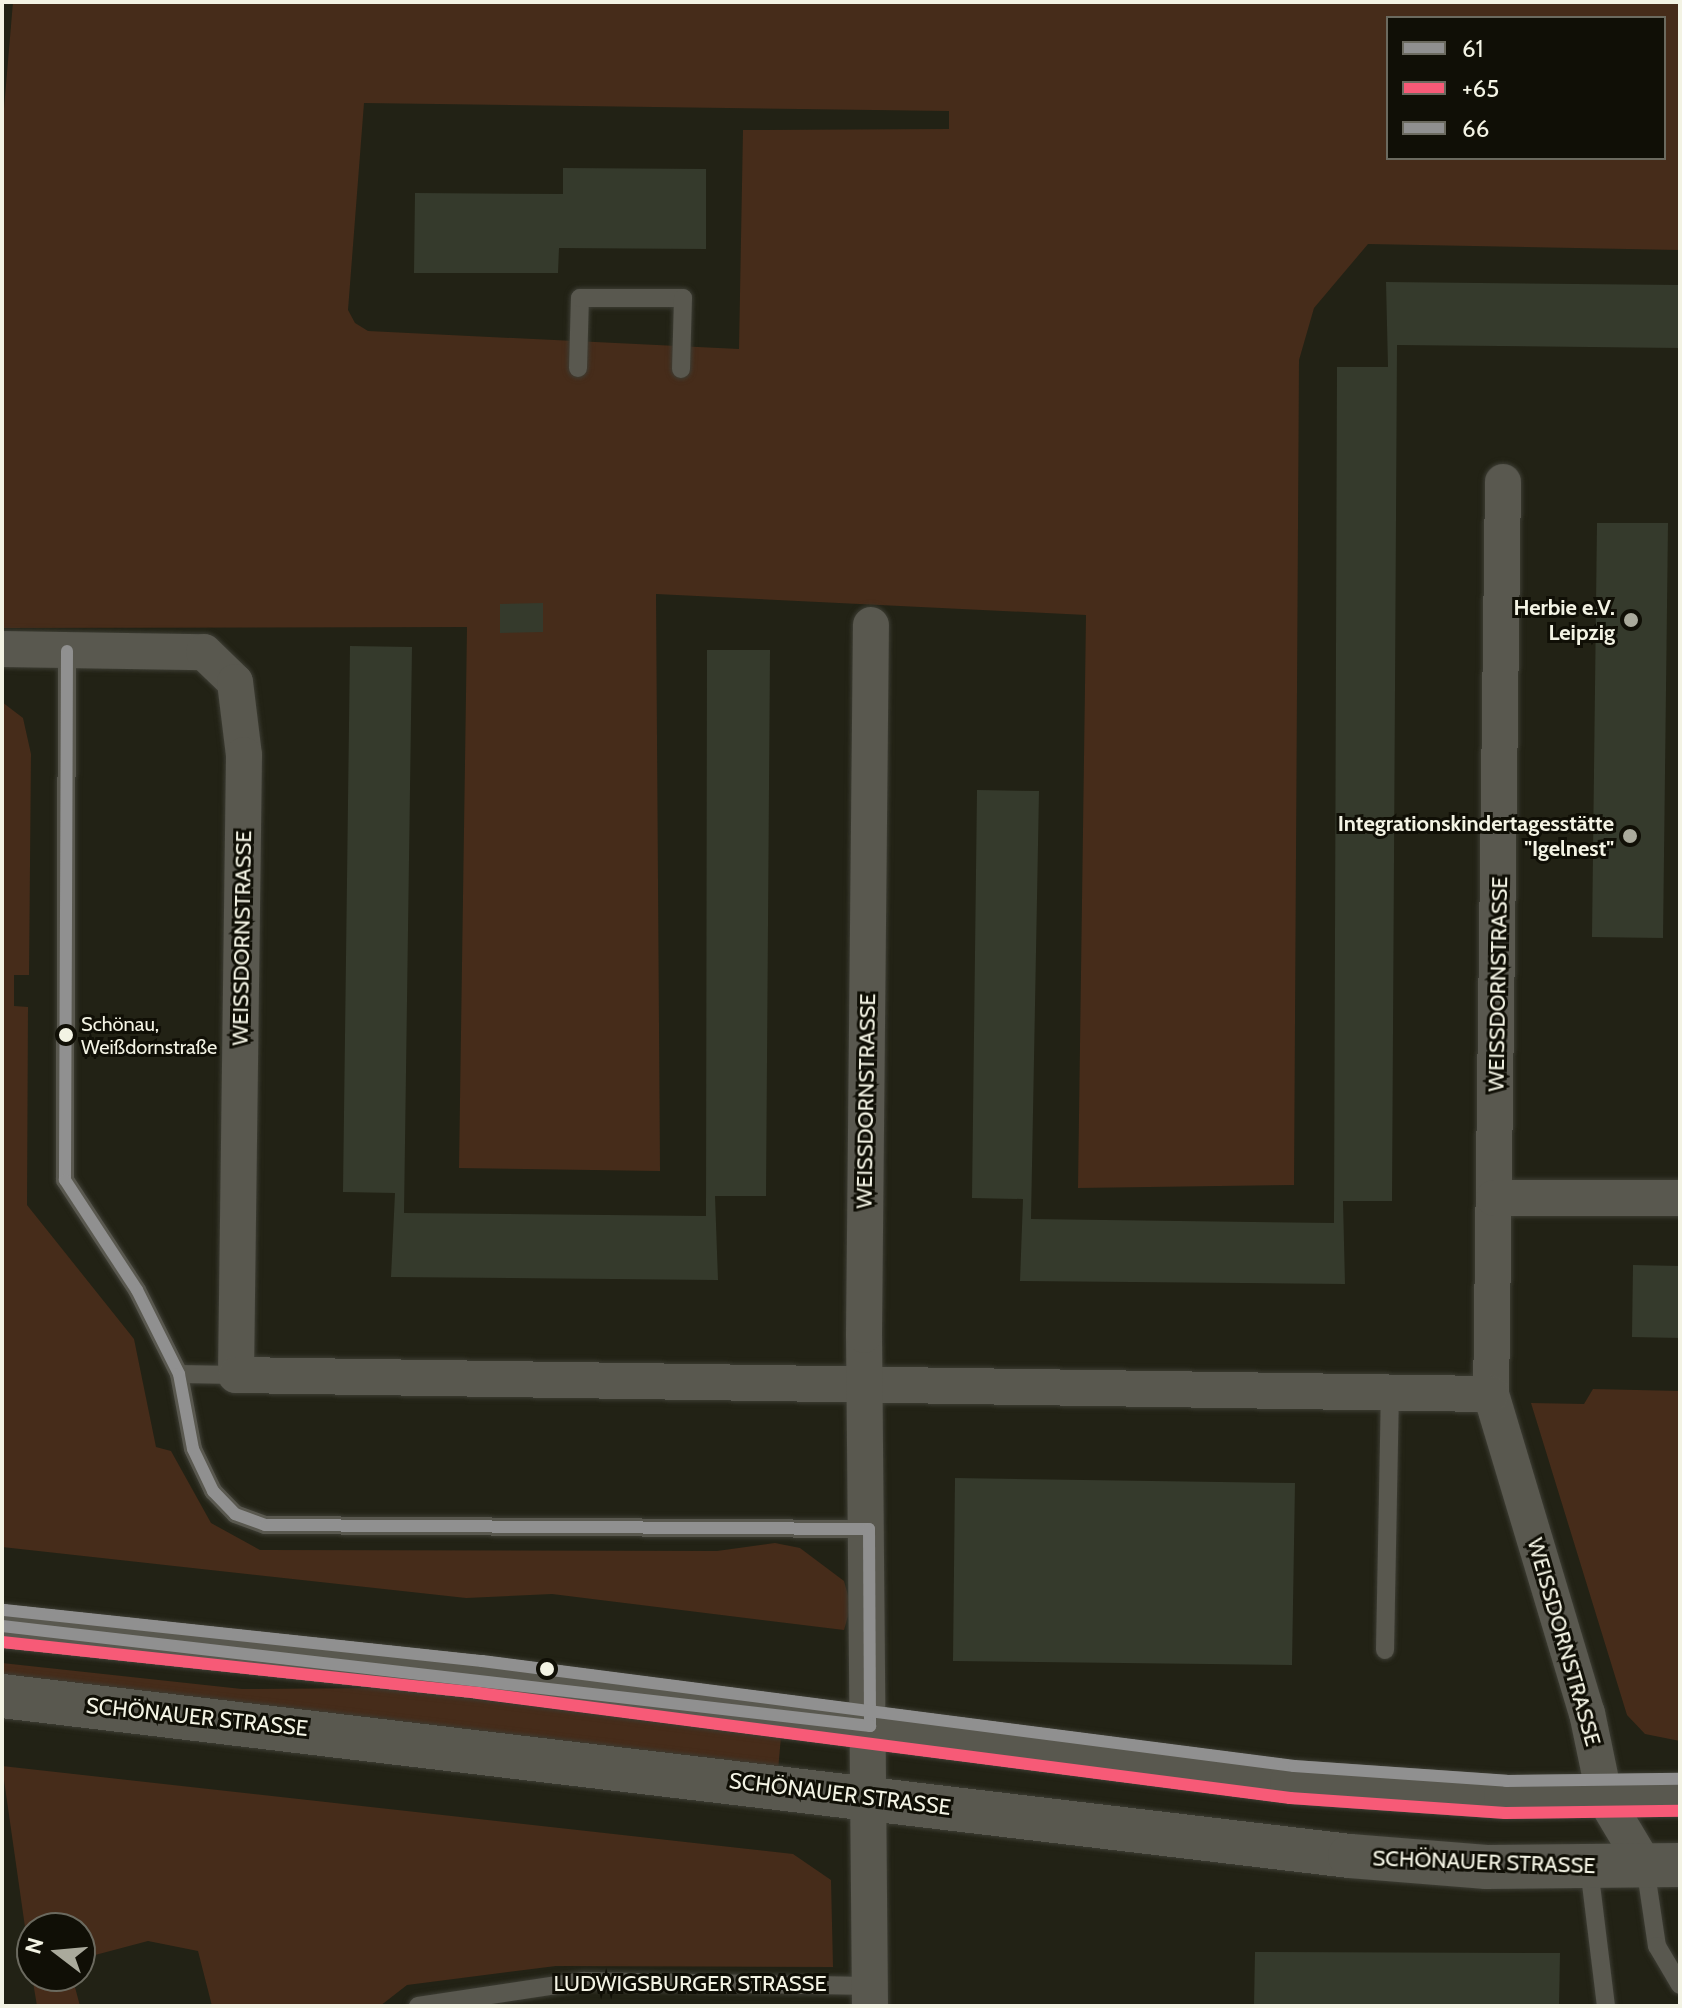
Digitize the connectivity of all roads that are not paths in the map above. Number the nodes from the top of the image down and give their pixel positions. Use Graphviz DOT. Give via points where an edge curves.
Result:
graph roads {
  1 [pos="578,368"];
  2 [pos="681,369"];
  3 [pos="1503,482"];
  4 [pos="871,625"];
  5 [pos="2,649"];
  6 [pos="67,651"];
  7 [pos="1494,1198"];
  8 [pos="1680,1198"];
  9 [pos="179,1374"];
  10 [pos="236,1375"];
  11 [pos="864,1385"];
  12 [pos="1390,1392"];
  13 [pos="1491,1394"];
  14 [pos="869,1529"];
  15 [pos="2,1626"];
  16 [pos="1385,1650"];
  17 [pos="2,1696"];
  18 [pos="869,1761"];
  19 [pos="1680,1795"];
  20 [pos="1605,1799"];
  21 [pos="1662,1866"];
  22 [pos="1589,1868"];
  23 [pos="1680,1985"];
  24 [pos="870,1996"];
  25 [pos="418,2006"];
  26 [pos="1606,2006"];
  1 -- 2 [label="lane" via="580,298 683,298"];
  3 -- 7 [label="street, WEISSDORNSTRASSE"];
  4 -- 11 [label="street, WEISSDORNSTRASSE"];
  5 -- 6 [label="street, WEISSDORNSTRASSE"];
  6 -- 9 [label="lane" via="65,1180 137,1290"];
  6 -- 10 [label="street, WEISSDORNSTRASSE" via="204,652 235,682 244,755"];
  7 -- 8 [label="street"];
  7 -- 13 [label="street, WEISSDORNSTRASSE"];
  9 -- 10 [label="lane"];
  9 -- 14 [label="lane" via="193,1449 213,1491 235,1514 265,1525"];
  10 -- 11 [label="street"];
  11 -- 12 [label="street"];
  11 -- 14 [label="street, WEISSDORNSTRASSE"];
  12 -- 13 [label="street"];
  12 -- 16 [label="lane"];
  13 -- 20 [label="street, WEISSDORNSTRASSE" via="1587,1713"];
  14 -- 18 [label="street, WEISSDORNSTRASSE"];
  15 -- 18 [label="main road, SCHÖNAUER STRASSE"];
  17 -- 18 [label="main road, SCHÖNAUER STRASSE"];
  18 -- 20 [label="main road, SCHÖNAUER STRASSE"];
  18 -- 22 [label="main road, SCHÖNAUER STRASSE" via="1350,1856"];
  18 -- 24 [label="street, LUDWIGSBURGER STRASSE"];
  19 -- 20 [label="main road, SCHÖNAUER STRASSE"];
  20 -- 21 [label="street"];
  20 -- 22 [label="street"];
  21 -- 22 [label="main road, SCHÖNAUER STRASSE"];
  21 -- 23 [label="lane" via="1657,1946"];
  22 -- 26 [label="lane"];
  24 -- 25 [label="lane, LUDWIGSBURGER STRASSE" via="584,1981 438,1997"];
}
